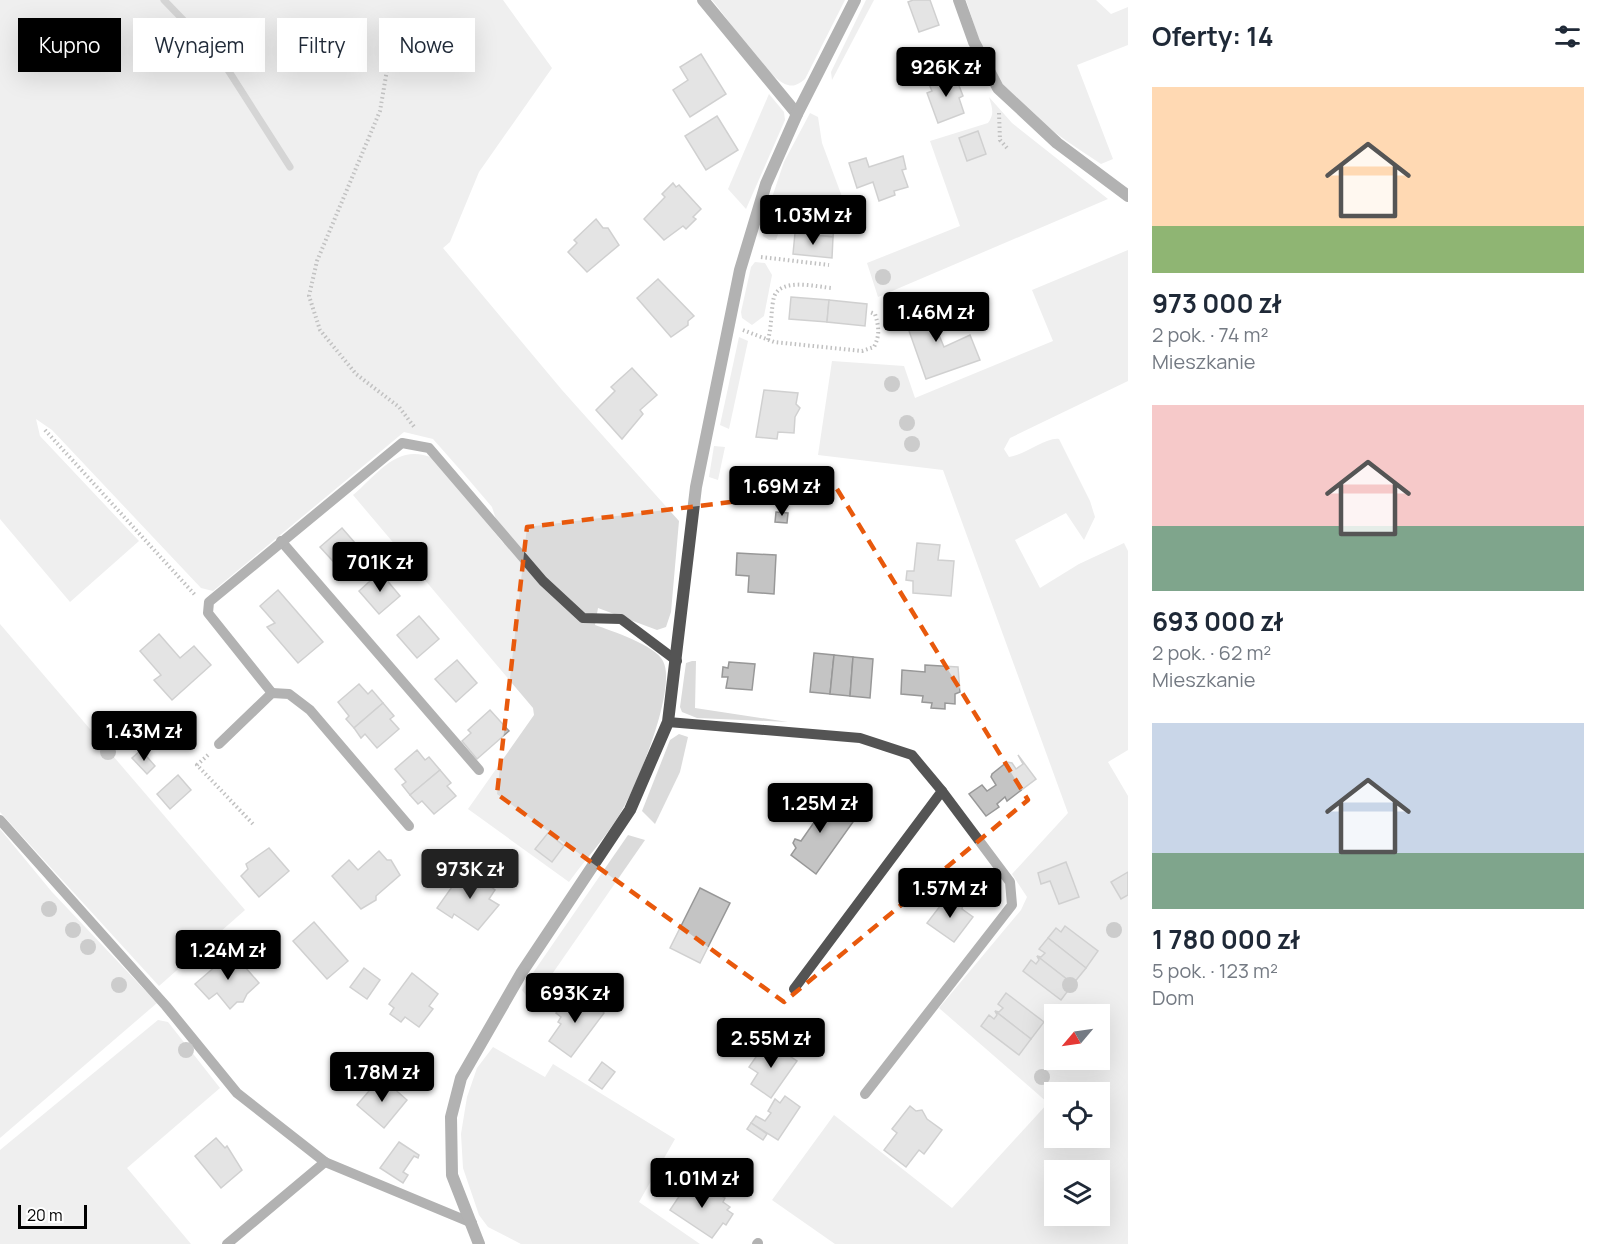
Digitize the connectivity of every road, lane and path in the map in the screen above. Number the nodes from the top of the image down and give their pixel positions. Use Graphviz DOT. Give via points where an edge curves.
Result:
graph roads {
  1 [pos="704,0"];
  2 [pos="855,0"];
  3 [pos="959,0"];
  4 [pos="387,72"];
  5 [pos="998,88"];
  6 [pos="798,114"];
  7 [pos="1007,148"];
  8 [pos="1128,196"];
  9 [pos="745,251"];
  10 [pos="829,265"];
  11 [pos="832,288"];
  12 [pos="870,312"];
  13 [pos="729,323"];
  14 [pos="768,340"];
  15 [pos="45,430"];
  16 [pos="429,448"];
  17 [pos="281,541"];
  18 [pos="209,602"];
  19 [pos="677,661"];
  20 [pos="272,693"];
  21 [pos="668,722"];
  22 [pos="219,744"];
  23 [pos="479,770"];
  24 [pos="942,791"];
  25 [pos="0,820"];
  26 [pos="254,824"];
  27 [pos="409,826"];
  28 [pos="794,989"];
  29 [pos="865,1094"];
  30 [pos="325,1162"];
  31 [pos="472,1223"];
  32 [pos="482,1243"];
  33 [pos="227,1244"];
  1 -- 6 [label="street"];
  2 -- 6 [label="street"];
  3 -- 5 [label="street" via="974,42"];
  4 -- 16 [label="path" via="380,111 317,261 309,296 320,330 356,374 399,407"];
  5 -- 7 [label="path" via="1000,140"];
  5 -- 8 [label="street" via="1057,143"];
  6 -- 9 [label="street" via="766,184"];
  9 -- 10 [label="path" via="767,258"];
  9 -- 13 [label="street"];
  11 -- 14 [label="path" via="790,285 778,290"];
  12 -- 14 [label="path" via="875,314 879,338 874,347 862,351"];
  13 -- 14 [label="path"];
  13 -- 19 [label="street" via="696,487"];
  15 -- 18 [label="path" via="199,600"];
  16 -- 17 [label="lane" via="402,443"];
  16 -- 19 [label="lane" via="543,581 583,618 621,619"];
  17 -- 18 [label="lane"];
  17 -- 23 [label="lane"];
  18 -- 20 [label="lane" via="208,613"];
  19 -- 21 [label="street"];
  20 -- 22 [label="lane"];
  20 -- 27 [label="lane" via="289,694 310,710"];
  21 -- 24 [label="lane" via="860,738 912,755"];
  21 -- 31 [label="street" via="630,810 522,972 461,1078 452,1117 452,1175"];
  22 -- 26 [label="path" via="197,765"];
  24 -- 28 [label="lane"];
  24 -- 29 [label="lane" via="1010,882 1012,905"];
  25 -- 30 [label="lane" via="166,1005 237,1093"];
  30 -- 31 [label="lane"];
  30 -- 33 [label="lane"];
  31 -- 32 [label="street"];
}
